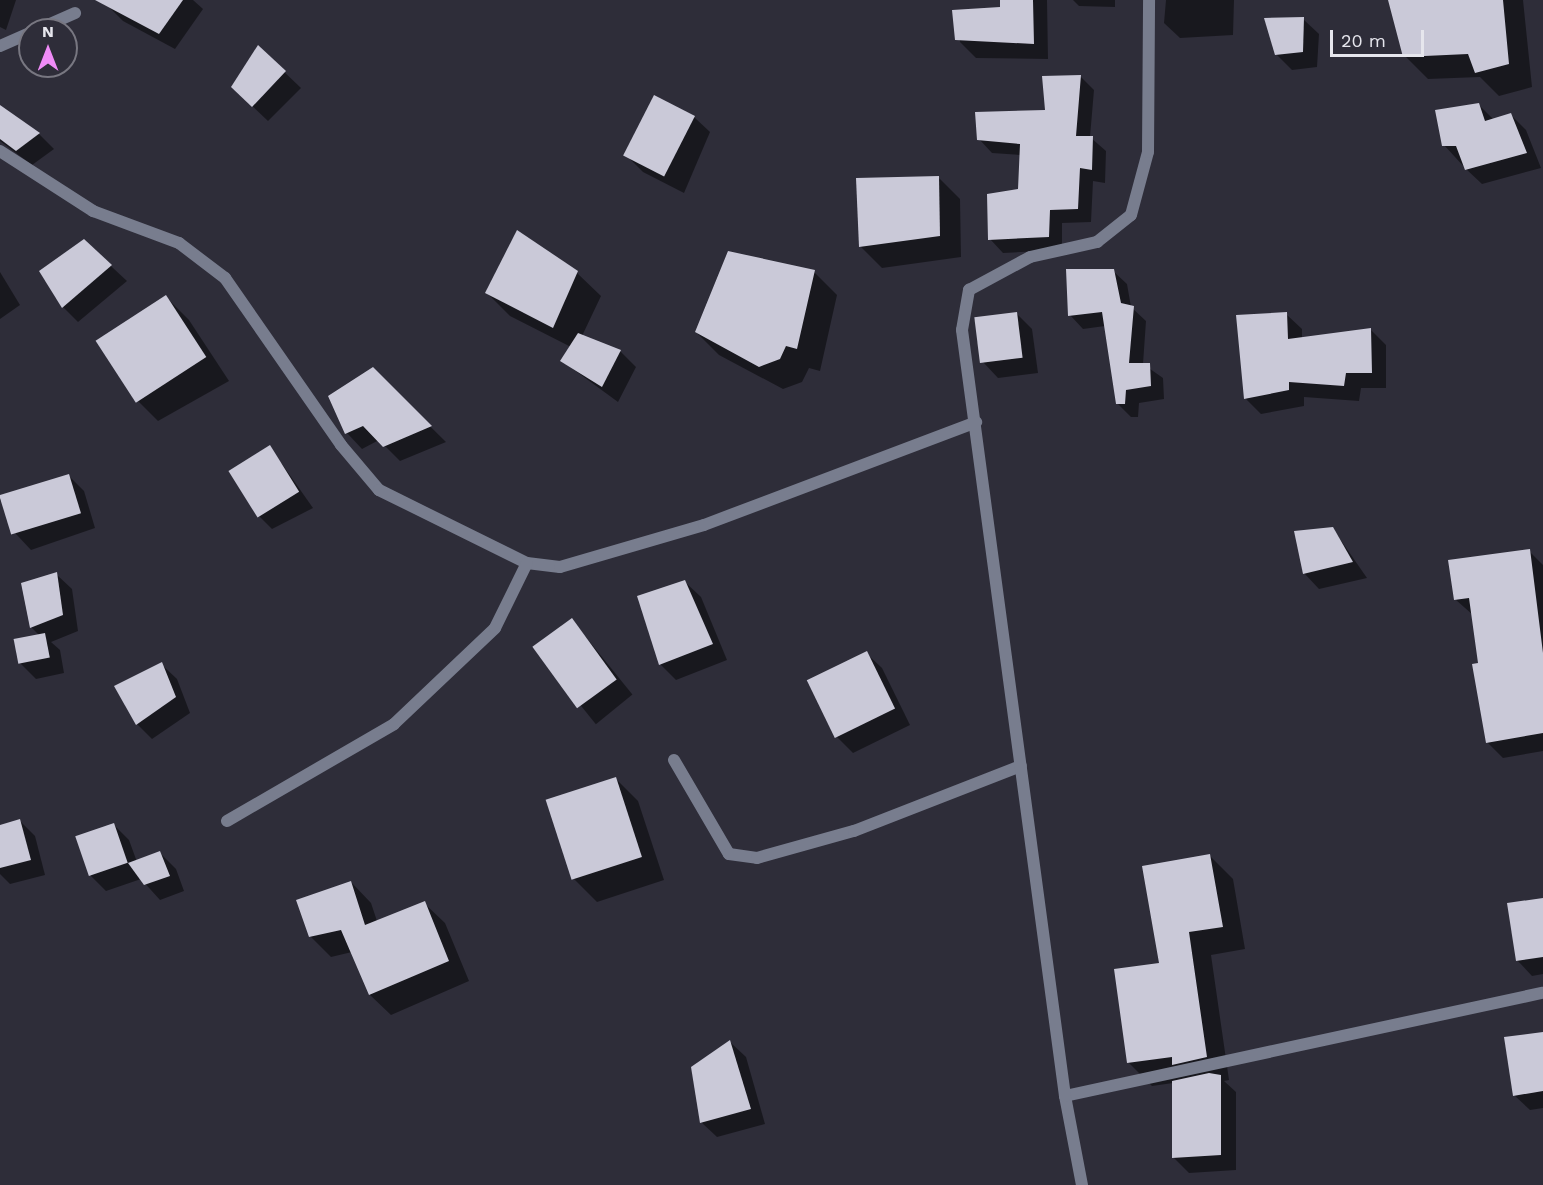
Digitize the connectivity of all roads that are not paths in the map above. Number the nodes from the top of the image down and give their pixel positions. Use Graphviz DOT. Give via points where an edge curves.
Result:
graph roads {
  1 [pos="1149,0"];
  2 [pos="75,13"];
  3 [pos="0,46"];
  4 [pos="0,151"];
  5 [pos="976,422"];
  6 [pos="527,563"];
  7 [pos="674,760"];
  8 [pos="1021,766"];
  9 [pos="227,821"];
  10 [pos="1543,993"];
  11 [pos="1065,1096"];
  12 [pos="1082,1185"];
  1 -- 5 [label="street" via="1148,152 1131,215 1097,242 1030,257 969,290 962,330"];
  2 -- 3 [label="street"];
  4 -- 6 [label="street" via="93,211 179,243 225,278 341,445 379,490"];
  5 -- 6 [label="street" via="704,525 560,567"];
  5 -- 8 [label="street"];
  6 -- 9 [label="street" via="495,628 394,724"];
  7 -- 8 [label="street" via="729,854 757,858 854,831"];
  8 -- 11 [label="street"];
  10 -- 11 [label="street" via="1376,1025"];
  11 -- 12 [label="street"];
}
